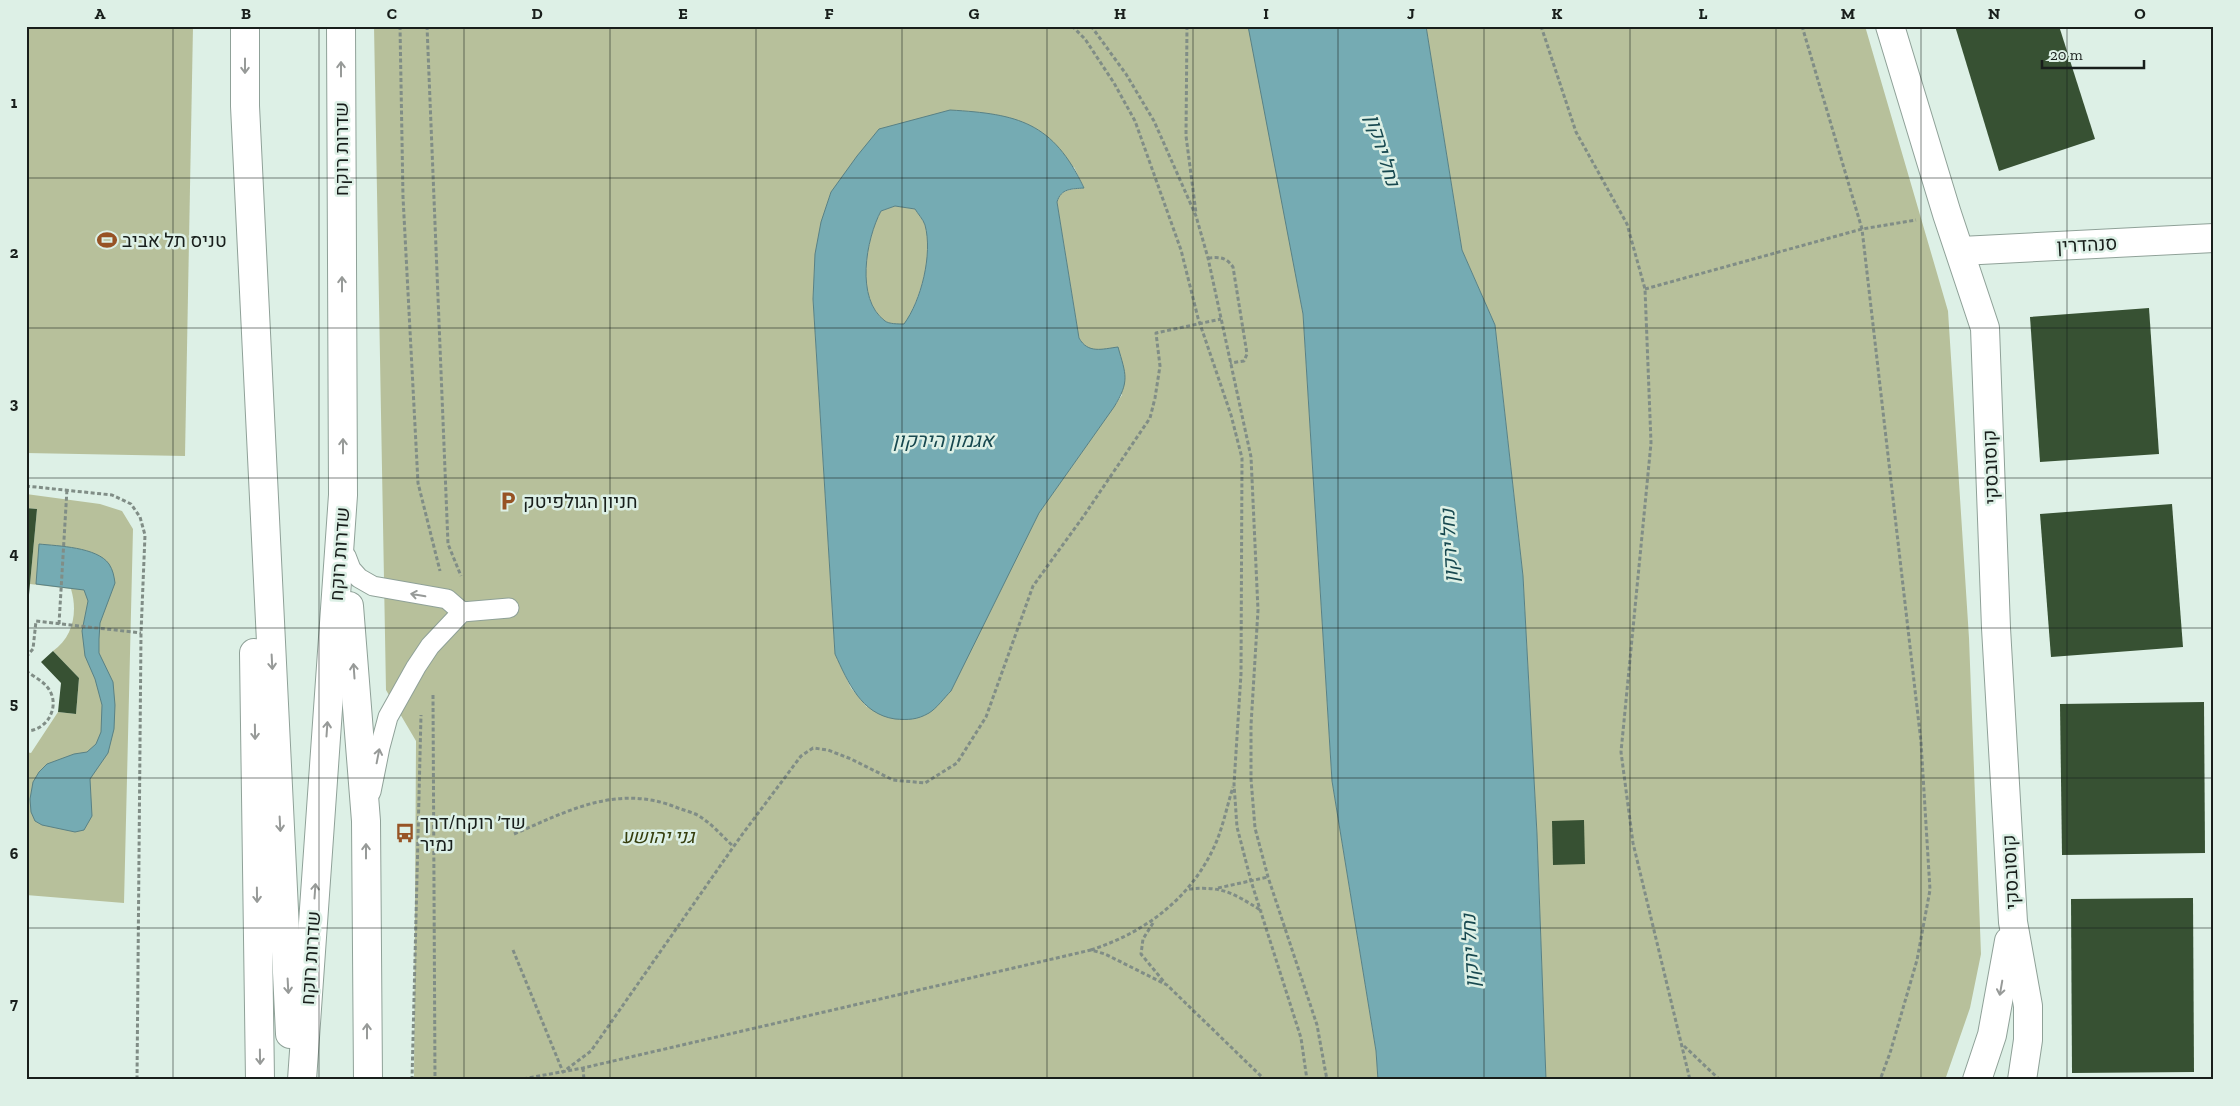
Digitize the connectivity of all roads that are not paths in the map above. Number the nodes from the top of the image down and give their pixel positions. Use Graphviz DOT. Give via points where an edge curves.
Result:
graph roads {
  1 [pos="245,26"];
  2 [pos="341,26"];
  3 [pos="1890,26"];
  4 [pos="245,106"];
  5 [pos="2214,238"];
  6 [pos="1961,251"];
  7 [pos="343,495"];
  8 [pos="346,556"];
  9 [pos="509,608"];
  10 [pos="462,612"];
  11 [pos="366,821"];
  12 [pos="2013,922"];
  13 [pos="260,1080"];
  14 [pos="292,1080"];
  15 [pos="302,1080"];
  16 [pos="368,1080"];
  17 [pos="1977,1080"];
  18 [pos="2022,1080"];
  1 -- 4 [label="main road, שדרות רוקח, one-way"];
  7 -- 2 [label="main road, שדרות רוקח, one-way"];
  3 -- 6 [label="main road, קוסובסקי"];
  4 -- 13 [label="main road, one-way"];
  4 -- 14 [label="main road, שדרות רוקח, one-way"];
  5 -- 6 [label="main road, סנהדרין"];
  6 -- 12 [label="main road, קוסובסקי" via="1985,328 1996,628"];
  7 -- 8 [label="main road"];
  15 -- 7 [label="main road, שדרות רוקח, one-way"];
  10 -- 8 [label="lane, one-way" via="447,599 373,586 359,578"];
  11 -- 8 [label="main road, one-way"];
  9 -- 10 [label="lane"];
  11 -- 10 [label="lane, one-way" via="388,717 426,653"];
  16 -- 11 [label="main road, one-way"];
  12 -- 17 [label="main road, קוסובסקי, one-way" via="1992,1035"];
  12 -- 18 [label="main road, קוסובסקי" via="2028,1006 2028,1040"];
}
